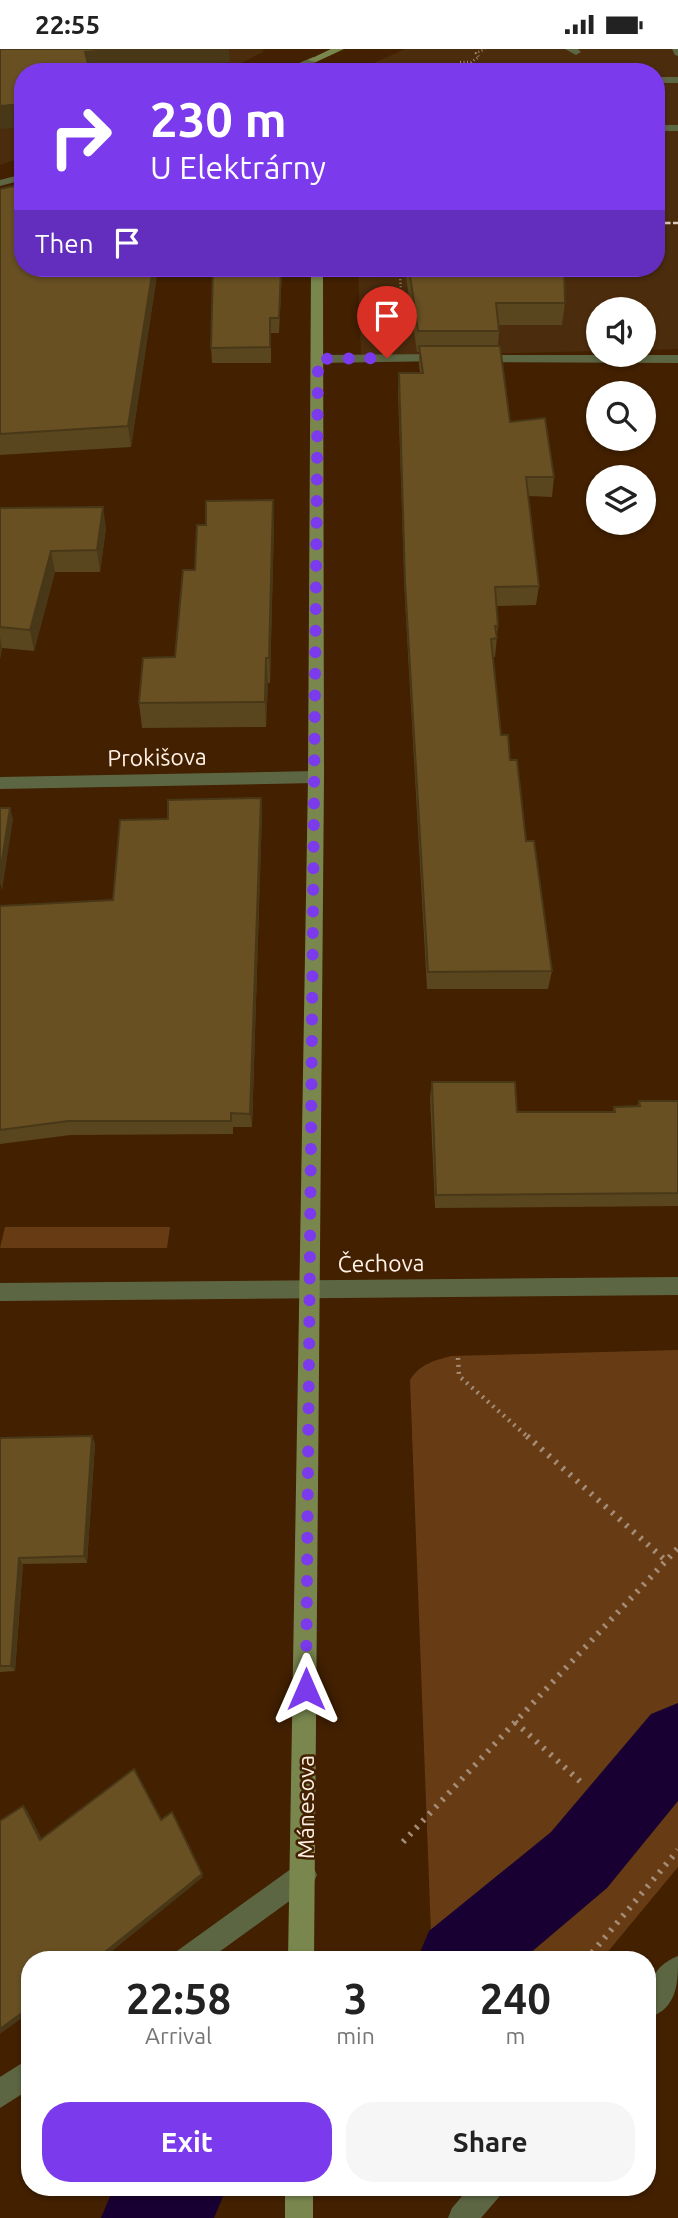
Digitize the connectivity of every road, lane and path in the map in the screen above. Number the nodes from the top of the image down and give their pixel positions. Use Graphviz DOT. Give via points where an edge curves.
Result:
graph roads {
  1 [pos="339,49"];
  2 [pos="485,49"];
  3 [pos="312,54"];
  4 [pos="460,62"];
  5 [pos="317,277"];
  6 [pos="400,277"];
  7 [pos="427,313"];
  8 [pos="318,359"];
  9 [pos="678,359"];
  10 [pos="316,777"];
  11 [pos="0,783"];
  12 [pos="678,1286"];
  13 [pos="309,1289"];
  14 [pos="0,1291"];
  15 [pos="458,1358"];
  16 [pos="678,1548"];
  17 [pos="665,1560"];
  18 [pos="515,1722"];
  19 [pos="584,1785"];
  20 [pos="403,1842"];
  21 [pos="678,1850"];
  22 [pos="304,1875"];
  23 [pos="198,1951"];
  24 [pos="301,1951"];
  25 [pos="594,1951"];
  26 [pos="678,1969"];
  27 [pos="656,1995"];
  28 [pos="21,2079"];
  29 [pos="0,2094"];
  30 [pos="299,2196"];
  31 [pos="481,2196"];
  32 [pos="299,2218"];
  33 [pos="462,2218"];
  1 -- 3 [label="main road"];
  2 -- 4 [label="path" via="471,62"];
  5 -- 8 [label="main road, Mánesova"];
  6 -- 7 [label="path" via="402,313"];
  8 -- 9 [label="street"];
  8 -- 10 [label="main road, Mánesova"];
  10 -- 11 [label="street, Prokišova"];
  10 -- 13 [label="main road, Mánesova"];
  12 -- 13 [label="street, Čechova"];
  13 -- 14 [label="street, Čechova"];
  13 -- 22 [label="main road, Mánesova"];
  15 -- 17 [label="path" via="459,1376"];
  16 -- 17 [label="path"];
  17 -- 18 [label="path"];
  18 -- 19 [label="path"];
  18 -- 20 [label="path"];
  21 -- 25 [label="path"];
  22 -- 23 [label="street"];
  22 -- 24 [label="main road, Mánesova"];
  26 -- 27 [label="street"];
  28 -- 29 [label="street"];
  30 -- 32 [label="main road"];
  31 -- 33 [label="street"];
}
